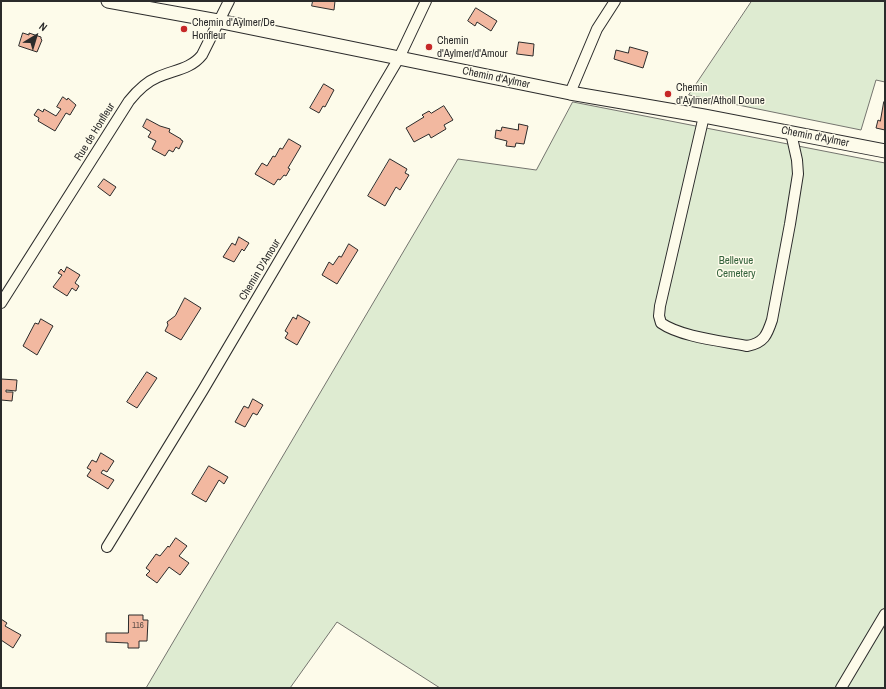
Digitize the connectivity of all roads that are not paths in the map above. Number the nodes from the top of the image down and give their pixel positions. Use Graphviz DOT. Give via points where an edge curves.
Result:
graph roads {
  1 [pos="108,1"];
  2 [pos="229,1"];
  3 [pos="426,1"];
  4 [pos="615,1"];
  5 [pos="218,22"];
  6 [pos="399,58"];
  7 [pos="570,93"];
  8 [pos="704,116"];
  9 [pos="791,133"];
  10 [pos="885,151"];
  11 [pos="1,303"];
  12 [pos="107,547"];
  13 [pos="885,614"];
  14 [pos="841,688"];
  1 -- 5 [label="main road, Chemin d'Aylmer"];
  2 -- 5 [label="street, Rue de Honfleur"];
  3 -- 6 [label="street, Chemin D'Amour"];
  4 -- 7 [label="street" via="597,29"];
  5 -- 6 [label="main road, Chemin d'Aylmer"];
  5 -- 11 [label="street, Rue de Honfleur" via="198,60 190,66 157,77 137,90"];
  6 -- 7 [label="main road, Chemin d'Aylmer"];
  6 -- 12 [label="street, Chemin D'Amour"];
  7 -- 8 [label="main road, Chemin d'Aylmer"];
  8 -- 9 [label="main road, Chemin d'Aylmer"];
  8 -- 9 [label="street" via="659,316 661,323 668,328 747,346 762,340 772,320 798,174"];
  9 -- 10 [label="main road, Chemin d'Aylmer"];
  13 -- 14 [label="street"];
}
